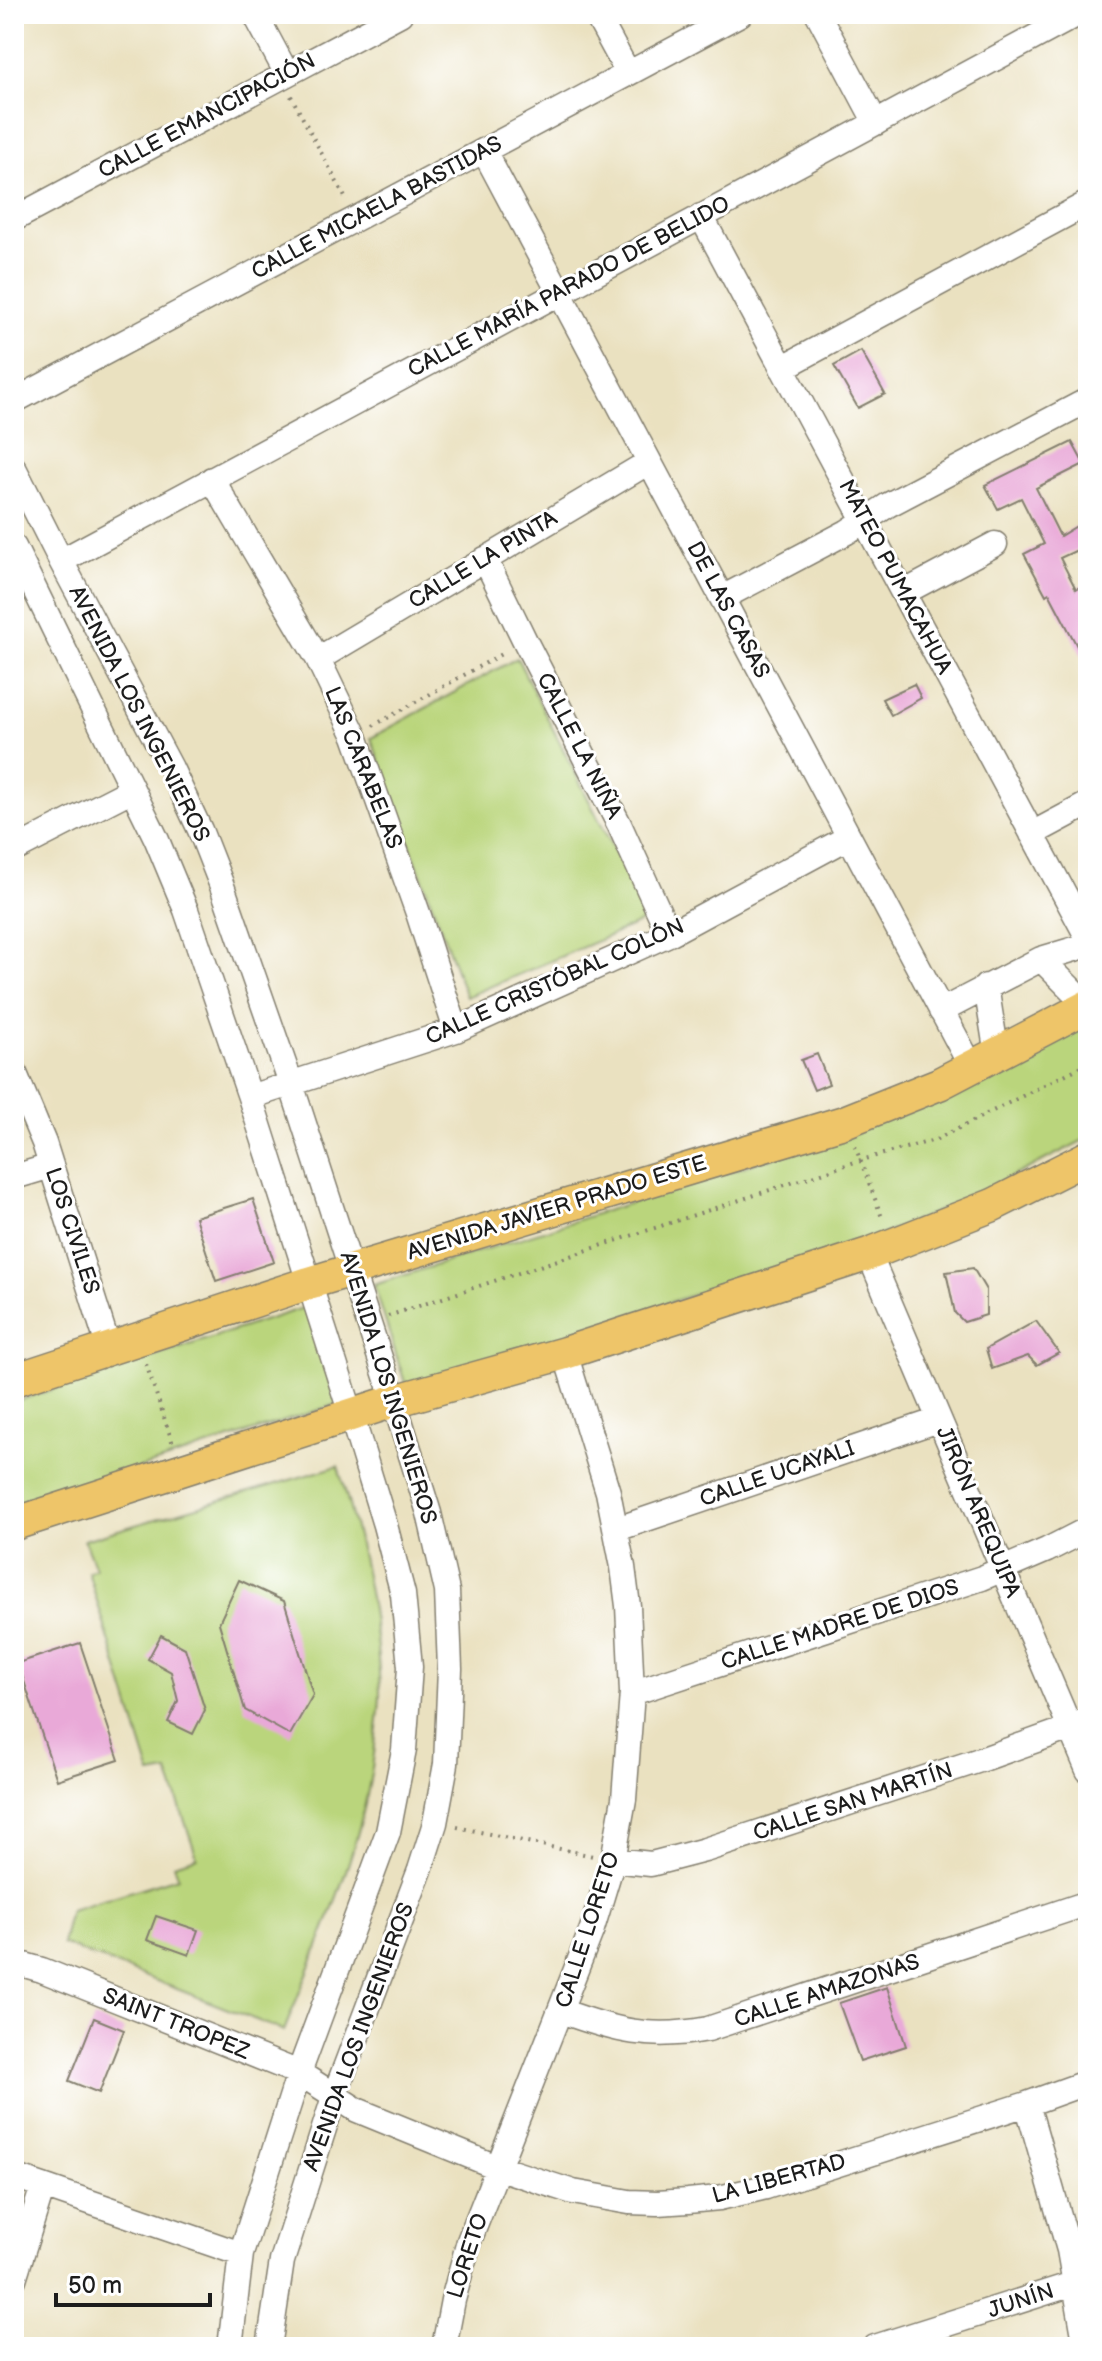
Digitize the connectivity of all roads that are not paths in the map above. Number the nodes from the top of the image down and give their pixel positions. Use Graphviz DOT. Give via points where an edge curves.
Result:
graph roads {
  1 [pos="255,14"];
  2 [pos="400,14"];
  3 [pos="596,14"];
  4 [pos="740,14"];
  5 [pos="818,14"];
  6 [pos="1078,14"];
  7 [pos="628,73"];
  8 [pos="287,74"];
  9 [pos="876,123"];
  10 [pos="484,151"];
  11 [pos="1088,203"];
  12 [pos="701,216"];
  13 [pos="14,219"];
  14 [pos="559,293"];
  15 [pos="782,368"];
  16 [pos="1088,400"];
  17 [pos="14,401"];
  18 [pos="649,462"];
  19 [pos="14,468"];
  20 [pos="212,479"];
  21 [pos="864,521"];
  22 [pos="995,544"];
  23 [pos="14,547"];
  24 [pos="485,559"];
  25 [pos="61,561"];
  26 [pos="903,593"];
  27 [pos="722,598"];
  28 [pos="318,659"];
  29 [pos="131,790"];
  30 [pos="1088,804"];
  31 [pos="1032,834"];
  32 [pos="849,837"];
  33 [pos="14,850"];
  34 [pos="669,934"];
  35 [pos="1088,938"];
  36 [pos="1088,945"];
  37 [pos="1041,959"];
  38 [pos="986,986"];
  39 [pos="1088,1006"];
  40 [pos="941,1011"];
  41 [pos="456,1030"];
  42 [pos="985,1061"];
  43 [pos="14,1071"];
  44 [pos="291,1084"];
  45 [pos="250,1097"];
  46 [pos="1088,1157"];
  47 [pos="51,1166"];
  48 [pos="14,1177"];
  49 [pos="881,1250"];
  50 [pos="352,1271"];
  51 [pos="309,1283"];
  52 [pos="124,1344"];
  53 [pos="565,1353"];
  54 [pos="14,1380"];
  55 [pos="394,1401"];
  56 [pos="351,1414"];
  57 [pos="938,1420"];
  58 [pos="14,1524"];
  59 [pos="617,1529"];
  60 [pos="1088,1529"];
  61 [pos="1003,1569"];
  62 [pos="632,1693"];
  63 [pos="1079,1723"];
  64 [pos="1088,1770"];
  65 [pos="613,1860"];
  66 [pos="1088,1903"];
  67 [pos="14,1962"];
  68 [pos="561,2011"];
  69 [pos="299,2073"];
  70 [pos="1088,2082"];
  71 [pos="334,2097"];
  72 [pos="1027,2104"];
  73 [pos="499,2168"];
  74 [pos="14,2176"];
  75 [pos="43,2186"];
  76 [pos="241,2254"];
  77 [pos="14,2279"];
  78 [pos="1076,2283"];
  79 [pos="230,2347"];
  80 [pos="269,2347"];
  81 [pos="444,2347"];
  82 [pos="875,2347"];
  83 [pos="1086,2347"];
  1 -- 8 [label="street"];
  2 -- 8 [label="street, CALLE EMANCIPACIÓN"];
  3 -- 7 [label="street"];
  4 -- 7 [label="street, CALLE MICAELA BASTIDAS"];
  5 -- 9 [label="street"];
  6 -- 9 [label="street, CALLE MARÍA PARADO DE BELIDO"];
  7 -- 10 [label="street, CALLE MICAELA BASTIDAS"];
  8 -- 13 [label="street, CALLE EMANCIPACIÓN"];
  9 -- 12 [label="street, CALLE MARÍA PARADO DE BELIDO"];
  10 -- 14 [label="street, DE LAS CASAS"];
  10 -- 17 [label="street, CALLE MICAELA BASTIDAS"];
  11 -- 15 [label="street"];
  12 -- 14 [label="street, CALLE MARÍA PARADO DE BELIDO"];
  12 -- 15 [label="street, MATEO PUMACAHUA"];
  14 -- 18 [label="street, DE LAS CASAS"];
  14 -- 20 [label="street, CALLE MARÍA PARADO DE BELIDO"];
  15 -- 21 [label="street, MATEO PUMACAHUA"];
  16 -- 21 [label="street"];
  18 -- 24 [label="street, CALLE LA PINTA"];
  18 -- 27 [label="street, DE LAS CASAS"];
  19 -- 25 [label="street, AVENIDA LOS INGENIEROS"];
  20 -- 25 [label="street, CALLE MARÍA PARADO DE BELIDO"];
  20 -- 28 [label="street, LAS CARABELAS"];
  21 -- 26 [label="street, MATEO PUMACAHUA"];
  21 -- 27 [label="street"];
  22 -- 26 [label="street"];
  23 -- 29 [label="street, AVENIDA LOS INGENIEROS"];
  24 -- 28 [label="street, CALLE LA PINTA"];
  24 -- 34 [label="street, CALLE LA NIÑA"];
  25 -- 44 [label="street, AVENIDA LOS INGENIEROS" via="200,830"];
  26 -- 31 [label="street, MATEO PUMACAHUA"];
  27 -- 32 [label="street, DE LAS CASAS"];
  28 -- 41 [label="street, LAS CARABELAS" via="355,736"];
  29 -- 33 [label="street"];
  29 -- 45 [label="street, AVENIDA LOS INGENIEROS" via="177,886"];
  30 -- 31 [label="street"];
  31 -- 35 [label="street, MATEO PUMACAHUA"];
  32 -- 34 [label="street, CALLE CRISTÓBAL COLÓN"];
  32 -- 40 [label="street, DE LAS CASAS"];
  34 -- 41 [label="street, CALLE CRISTÓBAL COLÓN"];
  36 -- 37 [label="street"];
  37 -- 38 [label="street"];
  37 -- 39 [label="street"];
  38 -- 40 [label="street"];
  38 -- 42 [label="street"];
  39 -- 42 [label="main road, AVENIDA JAVIER PRADO ESTE"];
  40 -- 42 [label="street, DE LAS CASAS"];
  41 -- 44 [label="street, CALLE CRISTÓBAL COLÓN"];
  42 -- 50 [label="main road, AVENIDA JAVIER PRADO ESTE" via="844,1122"];
  43 -- 47 [label="street, LOS CIVILES"];
  44 -- 45 [label="street, CALLE CRISTÓBAL COLÓN"];
  44 -- 50 [label="street, AVENIDA LOS INGENIEROS"];
  45 -- 51 [label="street, AVENIDA LOS INGENIEROS"];
  46 -- 49 [label="main road" via="993,1205"];
  47 -- 48 [label="street"];
  47 -- 52 [label="street, LOS CIVILES"];
  49 -- 53 [label="main road"];
  49 -- 57 [label="street, JIRÓN AREQUIPA"];
  50 -- 51 [label="main road, AVENIDA JAVIER PRADO ESTE"];
  50 -- 55 [label="street, AVENIDA LOS INGENIEROS"];
  51 -- 52 [label="main road, AVENIDA JAVIER PRADO ESTE"];
  51 -- 56 [label="street, AVENIDA LOS INGENIEROS"];
  52 -- 54 [label="main road, AVENIDA JAVIER PRADO ESTE"];
  53 -- 55 [label="main road"];
  53 -- 59 [label="street, CALLE LORETO"];
  55 -- 56 [label="main road"];
  55 -- 71 [label="street, AVENIDA LOS INGENIEROS" via="447,1591 446,1764 420,1870"];
  56 -- 58 [label="main road"];
  56 -- 69 [label="street, AVENIDA LOS INGENIEROS" via="403,1594 410,1667 404,1750 388,1832"];
  57 -- 59 [label="street, CALLE UCAYALI"];
  57 -- 61 [label="street, JIRÓN AREQUIPA"];
  59 -- 62 [label="street, CALLE LORETO"];
  60 -- 61 [label="street, CALLE MADRE DE DIOS"];
  61 -- 62 [label="street, CALLE MADRE DE DIOS"];
  61 -- 63 [label="street, JIRÓN AREQUIPA"];
  62 -- 65 [label="street, CALLE LORETO" via="626,1784"];
  63 -- 64 [label="street, JIRÓN AREQUIPA"];
  63 -- 65 [label="street, CALLE SAN MARTÍN" via="705,1850 651,1864"];
  65 -- 68 [label="street, CALLE LORETO"];
  66 -- 68 [label="street, CALLE AMAZONAS" via="708,2029 629,2032"];
  67 -- 69 [label="street, SAINT TROPEZ"];
  68 -- 73 [label="street, CALLE LORETO"];
  69 -- 71 [label="street, SAINT TROPEZ"];
  69 -- 76 [label="street, AVENIDA LOS INGENIEROS"];
  70 -- 72 [label="street, LA LIBERTAD"];
  71 -- 73 [label="street, LA LIBERTAD"];
  71 -- 80 [label="street, AVENIDA LOS INGENIEROS" via="282,2261"];
  72 -- 73 [label="street, LA LIBERTAD" via="719,2198 657,2203 602,2198"];
  72 -- 78 [label="street"];
  73 -- 81 [label="street, LORETO" via="460,2270"];
  74 -- 75 [label="street"];
  75 -- 76 [label="street"];
  75 -- 77 [label="street"];
  76 -- 79 [label="street, AVENIDA LOS INGENIEROS"];
  78 -- 82 [label="street, JUNÍN"];
  78 -- 83 [label="street"];
}
